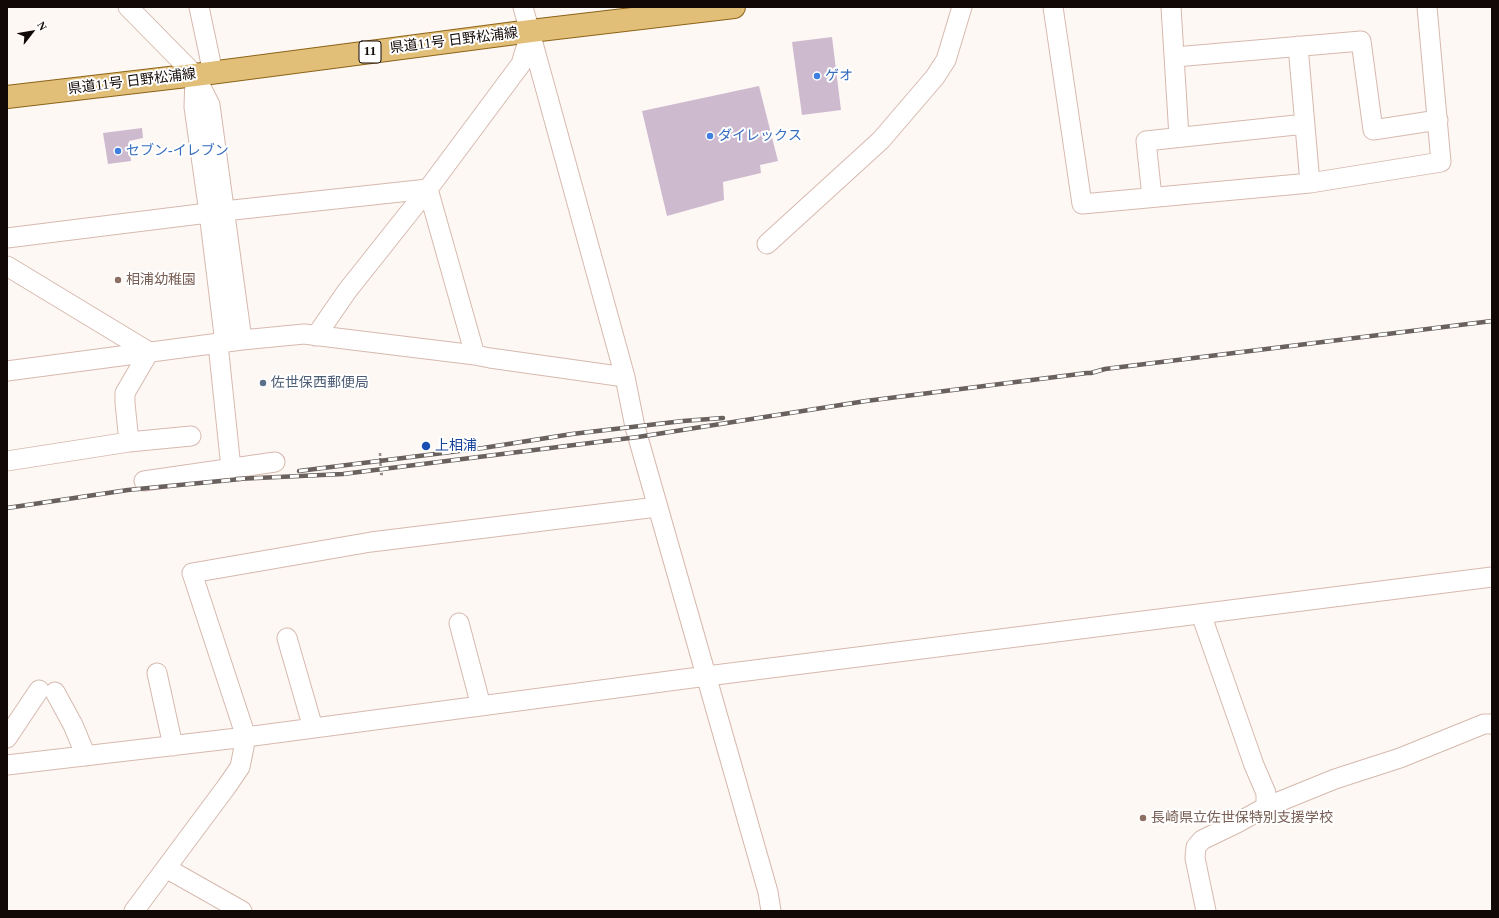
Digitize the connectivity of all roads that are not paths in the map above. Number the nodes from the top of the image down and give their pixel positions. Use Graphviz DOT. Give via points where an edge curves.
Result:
graph roads {
  1 [pos="128,7"];
  2 [pos="199,7"];
  3 [pos="524,7"];
  4 [pos="734,7"];
  5 [pos="962,7"];
  6 [pos="1053,7"];
  7 [pos="1172,7"];
  8 [pos="1427,7"];
  9 [pos="531,31"];
  10 [pos="1298,46"];
  11 [pos="1175,57"];
  12 [pos="204,74"];
  13 [pos="7,97"];
  14 [pos="1438,120"];
  15 [pos="1305,124"];
  16 [pos="1179,137"];
  17 [pos="1310,183"];
  18 [pos="428,189"];
  19 [pos="1152,197"];
  20 [pos="216,212"];
  21 [pos="7,238"];
  22 [pos="767,244"];
  23 [pos="7,266"];
  24 [pos="316,336"];
  25 [pos="228,342"];
  26 [pos="149,352"];
  27 [pos="475,355"];
  28 [pos="7,371"];
  29 [pos="625,377"];
  30 [pos="191,436"];
  31 [pos="129,442"];
  32 [pos="7,461"];
  33 [pos="275,462"];
  34 [pos="231,468"];
  35 [pos="144,481"];
  36 [pos="657,507"];
  37 [pos="1492,577"];
  38 [pos="1201,614"];
  39 [pos="459,623"];
  40 [pos="288,638"];
  41 [pos="157,673"];
  42 [pos="707,676"];
  43 [pos="481,706"];
  44 [pos="1492,724"];
  45 [pos="313,728"];
  46 [pos="246,737"];
  47 [pos="7,738"];
  48 [pos="173,746"];
  49 [pos="86,756"];
  50 [pos="7,765"];
  51 [pos="1266,807"];
  52 [pos="166,868"];
  53 [pos="768,892"];
  54 [pos="134,911"];
  55 [pos="242,911"];
  56 [pos="763,911"];
  57 [pos="771,911"];
  58 [pos="1206,911"];
  1 -- 12 [label="street"];
  2 -- 12 [label="street"];
  3 -- 9 [label="street"];
  4 -- 9 [label="main road, 県道11号 日野松浦線 / 11"];
  5 -- 22 [label="street" via="946,60 934,77 881,140"];
  6 -- 19 [label="street" via="1082,204"];
  7 -- 11 [label="street"];
  8 -- 14 [label="street"];
  9 -- 12 [label="main road, 県道11号 日野松浦線 / 11"];
  9 -- 18 [label="street" via="521,64"];
  9 -- 29 [label="street"];
  10 -- 11 [label="street"];
  10 -- 14 [label="street" via="1361,41 1373,130"];
  10 -- 15 [label="street"];
  11 -- 16 [label="street"];
  12 -- 13 [label="main road, 県道11号 日野松浦線 / 11"];
  12 -- 20 [label="street" via="210,105"];
  14 -- 17 [label="street" via="1441,162"];
  15 -- 16 [label="street"];
  15 -- 17 [label="street"];
  16 -- 19 [label="street" via="1146,141"];
  17 -- 19 [label="street"];
  18 -- 20 [label="street"];
  18 -- 24 [label="street" via="347,291"];
  18 -- 27 [label="street"];
  20 -- 21 [label="street"];
  20 -- 25 [label="street"];
  23 -- 26 [label="street"];
  24 -- 25 [label="street" via="304,334"];
  24 -- 27 [label="street"];
  25 -- 26 [label="street"];
  25 -- 34 [label="street"];
  26 -- 28 [label="street"];
  26 -- 31 [label="street" via="126,393"];
  27 -- 29 [label="street"];
  29 -- 36 [label="street" via="635,427"];
  30 -- 31 [label="street"];
  31 -- 32 [label="street"];
  33 -- 34 [label="street"];
  34 -- 35 [label="street"];
  36 -- 42 [label="street"];
  36 -- 46 [label="street" via="371,542 192,572"];
  37 -- 38 [label="street"];
  38 -- 42 [label="street"];
  38 -- 51 [label="street" via="1266,793"];
  39 -- 43 [label="street"];
  40 -- 45 [label="street"];
  41 -- 48 [label="street"];
  42 -- 43 [label="street"];
  42 -- 53 [label="street"];
  43 -- 45 [label="street"];
  44 -- 51 [label="street" via="1484,724"];
  45 -- 46 [label="street"];
  46 -- 48 [label="street"];
  46 -- 52 [label="street" via="240,767"];
  47 -- 49 [label="street" via="47,691 73,725"];
  48 -- 49 [label="street"];
  49 -- 50 [label="street"];
  51 -- 58 [label="street" via="1202,840 1196,847"];
  52 -- 54 [label="street"];
  52 -- 55 [label="street"];
  53 -- 56 [label="street"];
  53 -- 57 [label="street"];
}
